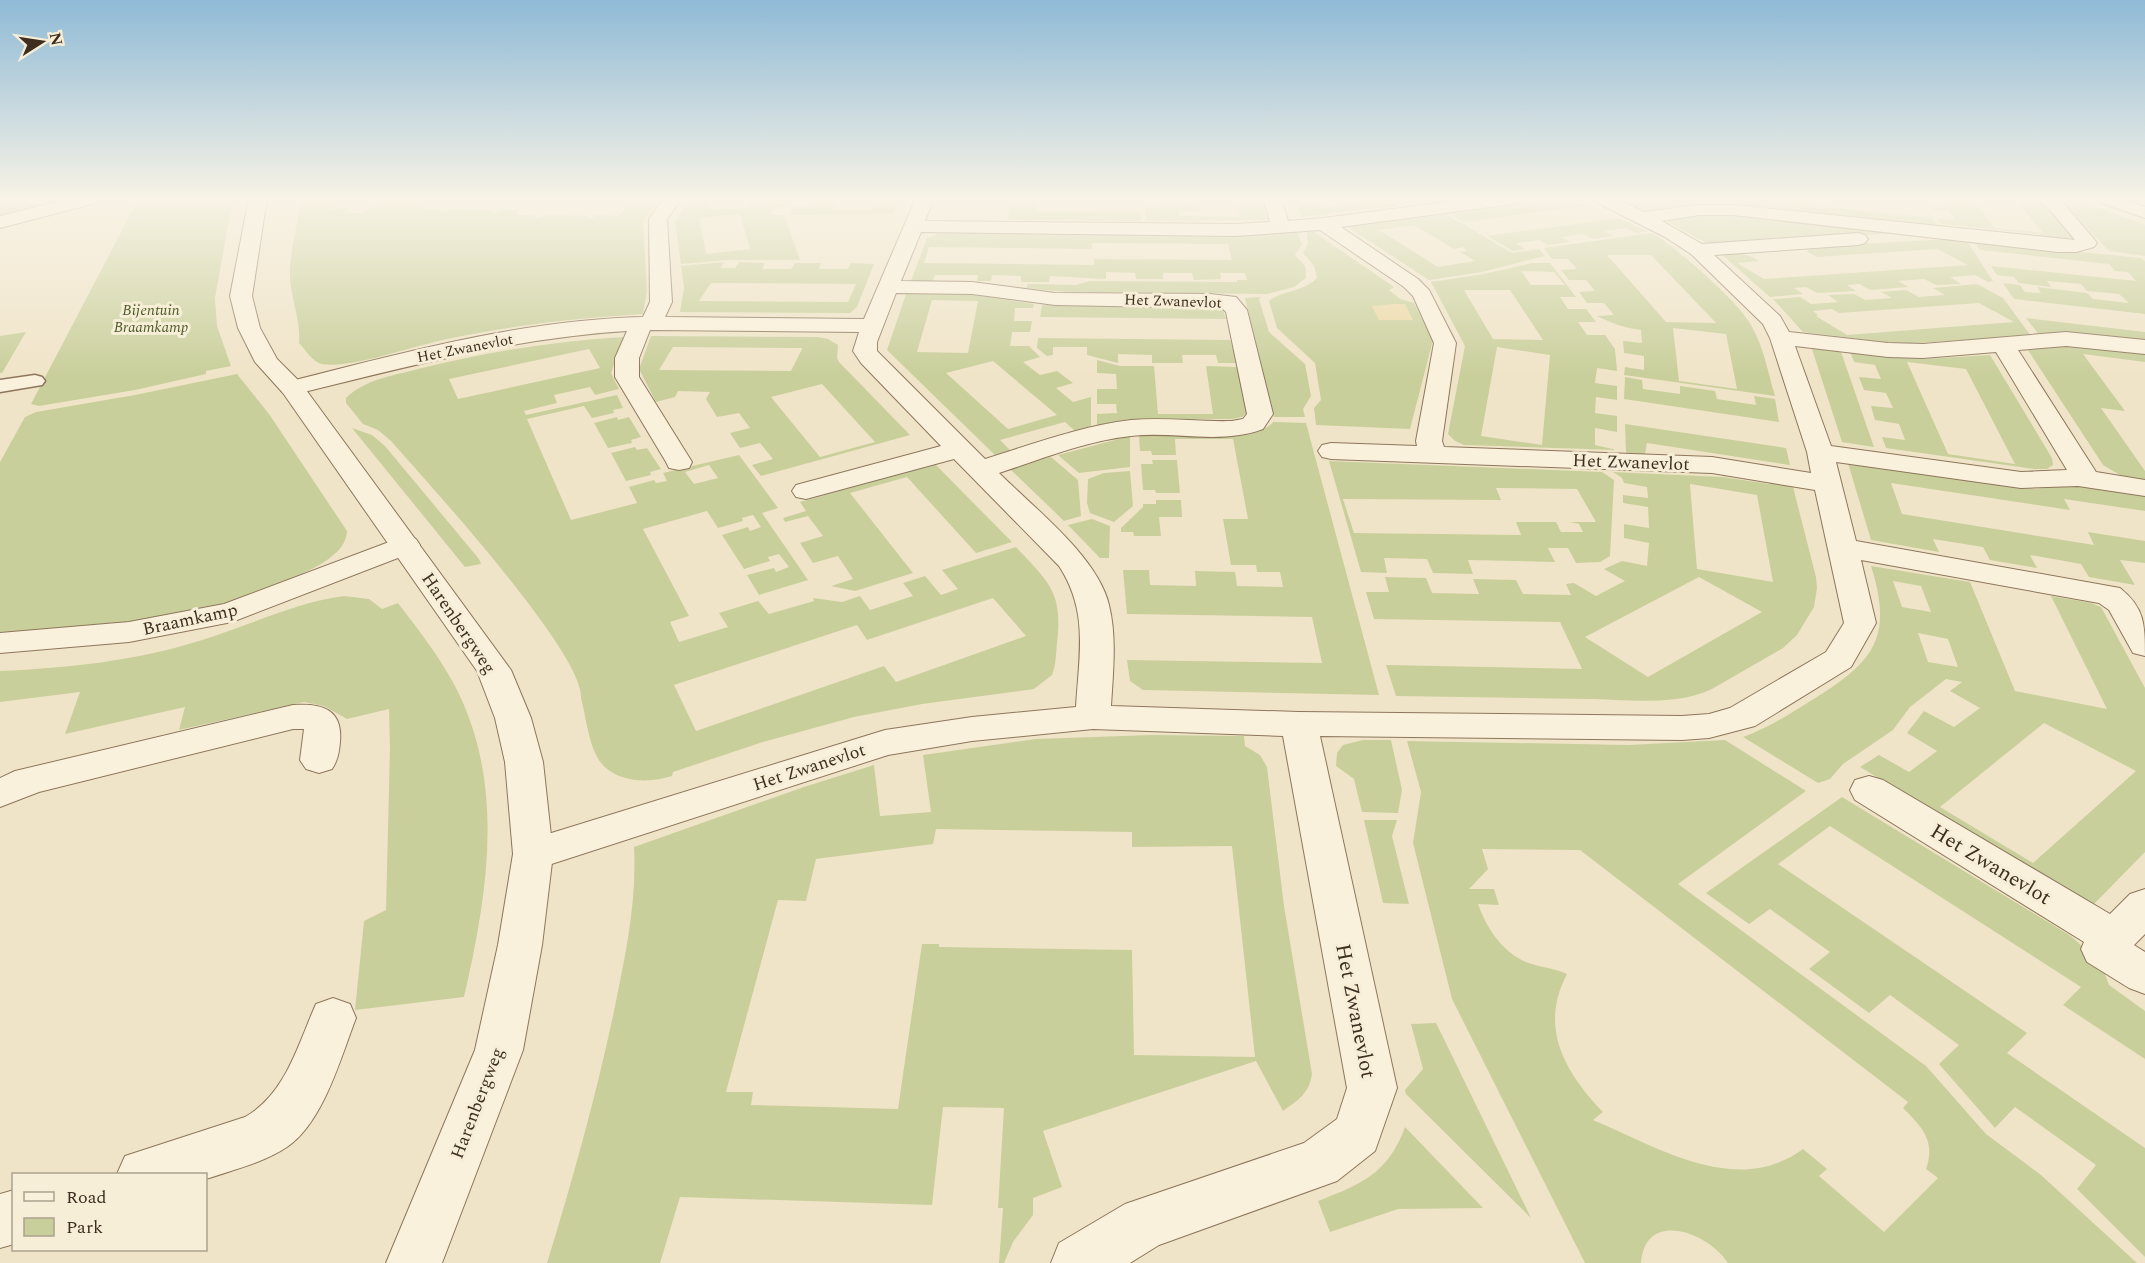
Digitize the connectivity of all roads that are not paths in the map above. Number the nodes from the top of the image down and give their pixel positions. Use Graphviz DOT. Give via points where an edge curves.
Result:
graph roads {
  1 [pos="248,257"];
  2 [pos="659,257"];
  3 [pos="901,257"];
  4 [pos="1372,257"];
  5 [pos="1705,257"];
  6 [pos="889,287"];
  7 [pos="646,325"];
  8 [pos="873,326"];
  9 [pos="1781,338"];
  10 [pos="2003,345"];
  11 [pos="2145,347"];
  12 [pos="35,381"];
  13 [pos="0,386"];
  14 [pos="292,388"];
  15 [pos="959,449"];
  16 [pos="1331,451"];
  17 [pos="1820,452"];
  18 [pos="1433,455"];
  19 [pos="679,462"];
  20 [pos="980,470"];
  21 [pos="2086,479"];
  22 [pos="1828,484"];
  23 [pos="2145,488"];
  24 [pos="806,491"];
  25 [pos="405,545"];
  26 [pos="1843,548"];
  27 [pos="0,643"];
  28 [pos="2145,646"];
  29 [pos="1093,717"];
  30 [pos="1299,724"];
  31 [pos="319,759"];
  32 [pos="1869,790"];
  33 [pos="0,793"];
  34 [pos="533,854"];
  35 [pos="2145,906"];
  36 [pos="2113,938"];
  37 [pos="2145,975"];
  38 [pos="333,1018"];
  39 [pos="146,1173"];
  40 [pos="414,1263"];
  41 [pos="1079,1263"];
  1 -- 14 [label="street, Harenbergweg" via="241,297 249,328 267,362"];
  2 -- 7 [label="street" via="661,302"];
  3 -- 6 [label="street"];
  4 -- 18 [label="street" via="1422,294 1445,344 1429,441"];
  5 -- 9 [label="street, Het Zwanevlot" via="1772,321"];
  6 -- 8 [label="street"];
  6 -- 20 [label="street, Het Zwanevlot" via="972,288 1055,299 1210,300 1228,302 1236,310 1260,414 1253,424 1235,428 1125,429"];
  7 -- 8 [label="street, Het Zwanevlot"];
  7 -- 14 [label="street, Het Zwanevlot" via="559,330 448,349"];
  7 -- 19 [label="street" via="627,358 627,377"];
  8 -- 15 [label="street" via="866,342 869,358"];
  9 -- 10 [label="street" via="1888,350"];
  9 -- 17 [label="street, Het Zwanevlot"];
  10 -- 11 [label="street" via="2066,339"];
  10 -- 21 [label="street"];
  12 -- 13 [label="street"];
  14 -- 25 [label="street, Harenbergweg"];
  15 -- 20 [label="street"];
  15 -- 24 [label="street"];
  16 -- 18 [label="street, Het Zwanevlot"];
  17 -- 21 [label="street" via="2021,480"];
  17 -- 22 [label="street, Het Zwanevlot"];
  18 -- 22 [label="street, Het Zwanevlot" via="1712,465"];
  20 -- 29 [label="street" via="1070,560 1092,598"];
  21 -- 23 [label="street"];
  22 -- 26 [label="street, Het Zwanevlot"];
  25 -- 27 [label="street, Braamkamp" via="232,612 129,632"];
  25 -- 34 [label="street, Harenbergweg" via="494,670 513,718 524,762"];
  26 -- 28 [label="street" via="2106,594 2122,604"];
  26 -- 30 [label="street, Het Zwanevlot" via="1860,624 1839,659 1736,719 1671,729"];
  29 -- 30 [label="street, Het Zwanevlot"];
  29 -- 34 [label="street, Het Zwanevlot" via="972,729 885,743"];
  30 -- 41 [label="street, Het Zwanevlot" via="1372,1088 1357,1134 1319,1163 1144,1222"];
  31 -- 33 [label="street" via="323,725 308,716 293,717 29,781"];
  32 -- 36 [label="street, Het Zwanevlot"];
  34 -- 40 [label="street, Harenbergweg" via="499,1050"];
  35 -- 36 [label="street"];
  36 -- 37 [label="street" via="2103,949"];
  38 -- 39 [label="street" via="296,1101 270,1130"];
}
